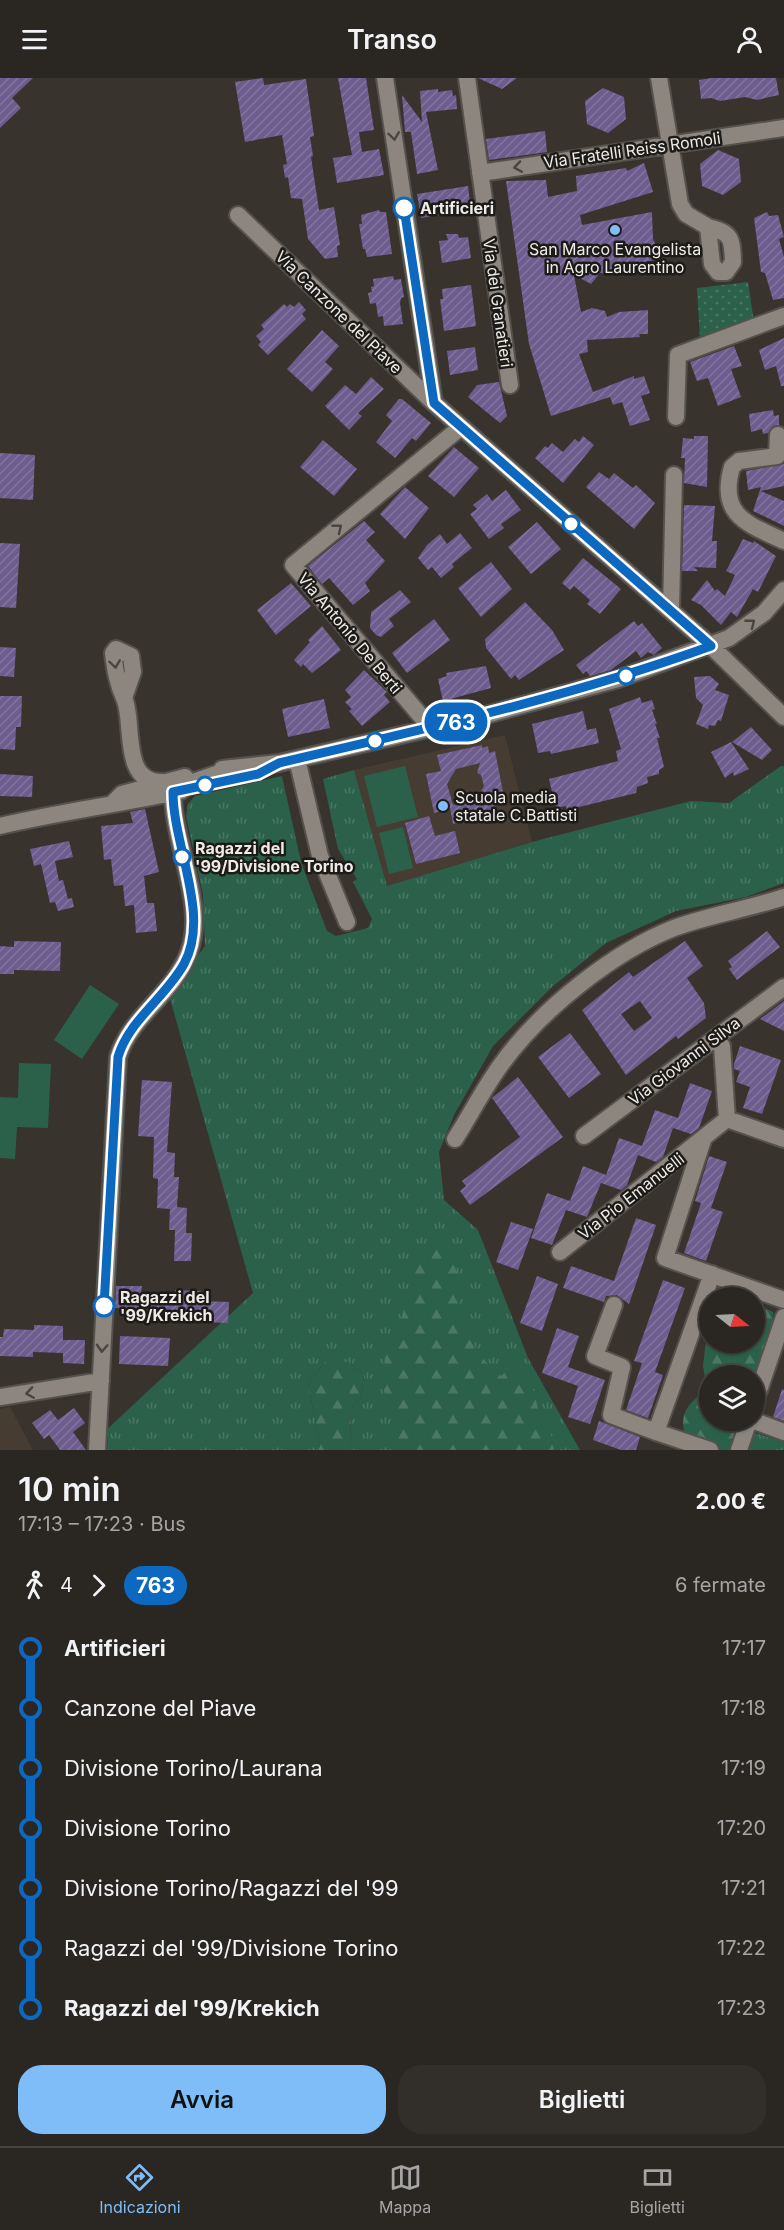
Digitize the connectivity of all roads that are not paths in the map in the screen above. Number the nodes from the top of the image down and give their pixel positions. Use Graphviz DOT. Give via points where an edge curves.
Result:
graph roads {
  1 [pos="385,78"];
  2 [pos="467,78"];
  3 [pos="659,78"];
  4 [pos="784,129"];
  5 [pos="669,144"];
  6 [pos="480,173"];
  7 [pos="238,215"];
  8 [pos="708,226"];
  9 [pos="784,316"];
  10 [pos="510,385"];
  11 [pos="434,403"];
  12 [pos="676,417"];
  13 [pos="461,427"];
  14 [pos="777,435"];
  15 [pos="674,475"];
  16 [pos="784,541"];
  17 [pos="784,590"];
  18 [pos="671,611"];
  19 [pos="711,646"];
  20 [pos="124,698"];
  21 [pos="784,717"];
  22 [pos="431,728"];
  23 [pos="131,752"];
  24 [pos="297,759"];
  25 [pos="279,763"];
  26 [pos="167,787"];
  27 [pos="118,798"];
  28 [pos="0,826"];
  29 [pos="784,897"];
  30 [pos="347,922"];
  31 [pos="784,987"];
  32 [pos="722,1046"];
  33 [pos="727,1119"];
  34 [pos="584,1136"];
  35 [pos="784,1138"];
  36 [pos="455,1139"];
  37 [pos="703,1140"];
  38 [pos="560,1252"];
  39 [pos="712,1274"];
  40 [pos="784,1300"];
  41 [pos="614,1305"];
  42 [pos="784,1317"];
  43 [pos="765,1373"];
  44 [pos="101,1381"];
  45 [pos="0,1397"];
  46 [pos="765,1425"];
  47 [pos="746,1431"];
  48 [pos="656,1432"];
  49 [pos="784,1432"];
  50 [pos="97,1450"];
  51 [pos="710,1450"];
  52 [pos="739,1450"];
  1 -- 11 [label="street, one-way"];
  2 -- 6 [label="street, Via dei Granatieri"];
  3 -- 5 [label="street"];
  4 -- 5 [label="street, Via Fratelli Reiss Romoli"];
  5 -- 6 [label="street, Via Fratelli Reiss Romoli, one-way"];
  5 -- 8 [label="street" via="683,212"];
  6 -- 10 [label="street, Via dei Granatieri"];
  7 -- 11 [label="street, Via Canzone del Piave"];
  9 -- 12 [label="street" via="678,355"];
  11 -- 13 [label="street, Via Canzone del Piave"];
  13 -- 18 [label="street, Via Canzone del Piave"];
  22 -- 13 [label="street, Via Antonio De Berti, one-way" via="293,565"];
  14 -- 16 [label="street" via="777,456 739,461 732,467 729,490 733,512 744,522"];
  15 -- 18 [label="street"];
  19 -- 17 [label="street, one-way" via="749,626"];
  18 -- 19 [label="street, Via Canzone del Piave"];
  19 -- 21 [label="street, Via Canzone del Piave"];
  19 -- 22 [label="street" via="618,679"];
  20 -- 23 [label="street"];
  22 -- 24 [label="street"];
  23 -- 26 [label="street" via="141,774"];
  23 -- 27 [label="street" via="129,780"];
  24 -- 25 [label="street"];
  24 -- 30 [label="street" via="320,856"];
  25 -- 26 [label="street" via="233,768"];
  25 -- 26 [label="street" via="258,774"];
  26 -- 27 [label="street" via="125,802"];
  26 -- 44 [label="street, one-way" via="194,909 193,938 181,969 131,1028 118,1057"];
  27 -- 28 [label="street"];
  29 -- 36 [label="street" via="676,928 608,966 562,1000 524,1036 502,1063"];
  31 -- 34 [label="street, Via Giovanni Silva"];
  32 -- 33 [label="street"];
  33 -- 35 [label="street"];
  33 -- 37 [label="street, Via Pio Emanuelli"];
  37 -- 38 [label="street, Via Pio Emanuelli"];
  37 -- 39 [label="street, Via Pio Emanuelli" via="665,1258"];
  39 -- 40 [label="street, Via Pio Emanuelli"];
  39 -- 48 [label="street"];
  41 -- 48 [label="street" via="596,1356 622,1367 611,1415"];
  42 -- 43 [label="street"];
  44 -- 45 [label="street, one-way"];
  44 -- 50 [label="street"];
  46 -- 49 [label="street"];
  47 -- 52 [label="street"];
  48 -- 51 [label="street"];
}
